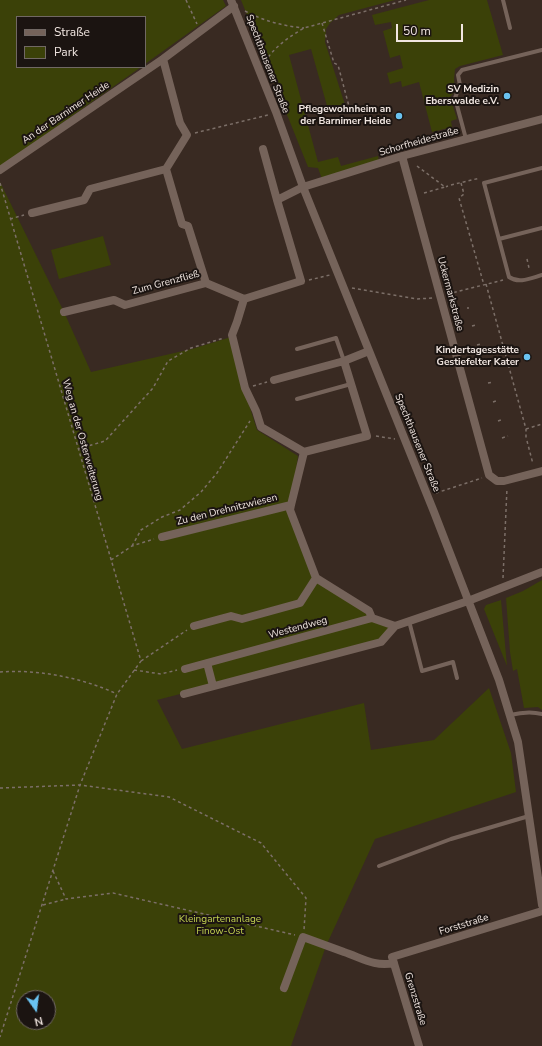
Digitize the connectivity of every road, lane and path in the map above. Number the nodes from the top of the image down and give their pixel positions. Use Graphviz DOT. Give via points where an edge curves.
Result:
graph roads {
  1 [pos="186,0"];
  2 [pos="406,0"];
  3 [pos="503,0"];
  4 [pos="233,3"];
  5 [pos="322,23"];
  6 [pos="304,28"];
  7 [pos="510,28"];
  8 [pos="200,31"];
  9 [pos="542,50"];
  10 [pos="163,59"];
  11 [pos="260,73"];
  12 [pos="350,110"];
  13 [pos="276,112"];
  14 [pos="542,119"];
  15 [pos="187,135"];
  16 [pos="466,139"];
  17 [pos="263,149"];
  18 [pos="402,156"];
  19 [pos="417,166"];
  20 [pos="542,168"];
  21 [pos="166,169"];
  22 [pos="0,170"];
  23 [pos="0,183"];
  24 [pos="461,183"];
  25 [pos="448,186"];
  26 [pos="303,187"];
  27 [pos="445,187"];
  28 [pos="424,192"];
  29 [pos="278,200"];
  30 [pos="32,213"];
  31 [pos="10,219"];
  32 [pos="542,228"];
  33 [pos="499,239"];
  34 [pos="527,259"];
  35 [pos="529,268"];
  36 [pos="338,274"];
  37 [pos="542,276"];
  38 [pos="504,279"];
  39 [pos="301,281"];
  40 [pos="206,283"];
  41 [pos="485,284"];
  42 [pos="343,286"];
  43 [pos="441,296"];
  44 [pos="244,299"];
  45 [pos="64,312"];
  46 [pos="476,325"];
  47 [pos="472,326"];
  48 [pos="232,335"];
  49 [pos="481,344"];
  50 [pos="477,345"];
  51 [pos="297,349"];
  52 [pos="369,351"];
  53 [pos="344,361"];
  54 [pos="487,361"];
  55 [pos="482,362"];
  56 [pos="274,380"];
  57 [pos="493,382"];
  58 [pos="488,383"];
  59 [pos="351,384"];
  60 [pos="245,388"];
  61 [pos="297,399"];
  62 [pos="496,401"];
  63 [pos="493,402"];
  64 [pos="256,411"];
  65 [pos="498,420"];
  66 [pos="501,420"];
  67 [pos="542,424"];
  68 [pos="526,429"];
  69 [pos="367,436"];
  70 [pos="508,436"];
  71 [pos="502,438"];
  72 [pos="526,438"];
  73 [pos="405,440"];
  74 [pos="527,441"];
  75 [pos="78,449"];
  76 [pos="304,452"];
  77 [pos="539,472"];
  78 [pos="489,475"];
  79 [pos="511,480"];
  80 [pos="428,496"];
  81 [pos="291,505"];
  82 [pos="162,537"];
  83 [pos="132,546"];
  84 [pos="110,560"];
  85 [pos="542,572"];
  86 [pos="316,578"];
  87 [pos="503,587"];
  88 [pos="468,601"];
  89 [pos="372,618"];
  90 [pos="409,621"];
  91 [pos="194,626"];
  92 [pos="395,626"];
  93 [pos="140,661"];
  94 [pos="207,663"];
  95 [pos="185,669"];
  96 [pos="134,670"];
  97 [pos="0,672"];
  98 [pos="457,678"];
  99 [pos="213,686"];
  100 [pos="117,694"];
  101 [pos="184,694"];
  102 [pos="542,714"];
  103 [pos="510,715"];
  104 [pos="80,785"];
  105 [pos="0,788"];
  106 [pos="529,816"];
  107 [pos="378,866"];
  108 [pos="53,871"];
  109 [pos="66,898"];
  110 [pos="42,905"];
  111 [pos="542,905"];
  112 [pos="542,911"];
  113 [pos="303,937"];
  114 [pos="393,960"];
  115 [pos="284,988"];
  116 [pos="0,1037"];
  117 [pos="419,1046"];
  1 -- 8 [label="path"];
  2 -- 5 [label="path"];
  3 -- 7 [label="lane"];
  4 -- 6 [label="path" via="259,18 289,27"];
  4 -- 8 [label="street, An der Barnimer Heide"];
  4 -- 11 [label="street, Spechthausener Straße"];
  5 -- 6 [label="path"];
  5 -- 12 [label="path" via="334,63 338,65"];
  6 -- 11 [label="path" via="290,36 265,60"];
  8 -- 10 [label="street, An der Barnimer Heide"];
  9 -- 16 [label="lane" via="462,70 458,75 460,85 455,98"];
  10 -- 15 [label="street" via="180,123"];
  10 -- 22 [label="street, An der Barnimer Heide"];
  11 -- 13 [label="street, Spechthausener Straße"];
  13 -- 15 [label="path"];
  13 -- 26 [label="street, Spechthausener Straße"];
  14 -- 16 [label="street, Schorfheidestraße"];
  15 -- 21 [label="street"];
  16 -- 18 [label="street, Schorfheidestraße"];
  17 -- 29 [label="street"];
  18 -- 26 [label="street, Schorfheidestraße"];
  18 -- 43 [label="street, Uckermarkstraße"];
  19 -- 27 [label="path"];
  20 -- 33 [label="lane" via="484,183"];
  21 -- 30 [label="street" via="90,189 84,200"];
  21 -- 40 [label="street" via="182,224 188,226"];
  23 -- 31 [label="path, Weg an der Osterweiterung"];
  24 -- 41 [label="path" via="464,194 460,198"];
  25 -- 27 [label="path"];
  26 -- 29 [label="street"];
  26 -- 36 [label="street, Spechthausener Straße"];
  27 -- 28 [label="path"];
  29 -- 39 [label="street"];
  30 -- 31 [label="path"];
  31 -- 75 [label="path, Weg an der Osterweiterung"];
  32 -- 33 [label="lane"];
  33 -- 37 [label="lane" via="509,277 521,281"];
  34 -- 35 [label="path"];
  36 -- 39 [label="path"];
  36 -- 42 [label="street, Spechthausener Straße"];
  38 -- 41 [label="path"];
  39 -- 44 [label="street"];
  40 -- 44 [label="street, Zum Grenzfließ"];
  40 -- 45 [label="street, Zum Grenzfließ" via="125,305 114,300"];
  41 -- 43 [label="path"];
  41 -- 68 [label="path"];
  42 -- 43 [label="path" via="417,299"];
  42 -- 52 [label="street, Spechthausener Straße"];
  43 -- 78 [label="street, Uckermarkstraße"];
  44 -- 48 [label="street"];
  46 -- 47 [label="path"];
  48 -- 60 [label="street"];
  48 -- 75 [label="path" via="191,348 168,362 153,388 105,441"];
  49 -- 50 [label="path"];
  51 -- 53 [label="lane" via="336,338"];
  52 -- 53 [label="street"];
  52 -- 73 [label="street, Spechthausener Straße"];
  53 -- 56 [label="street"];
  53 -- 59 [label="street"];
  54 -- 55 [label="path"];
  56 -- 60 [label="path"];
  57 -- 58 [label="path"];
  59 -- 61 [label="lane"];
  59 -- 69 [label="street"];
  60 -- 64 [label="street"];
  62 -- 63 [label="path"];
  64 -- 76 [label="street" via="261,427"];
  64 -- 83 [label="path" via="217,473 205,487 180,510 141,530"];
  65 -- 66 [label="path"];
  67 -- 68 [label="path"];
  68 -- 72 [label="path"];
  69 -- 73 [label="path"];
  69 -- 76 [label="street"];
  70 -- 71 [label="path"];
  73 -- 80 [label="street, Spechthausener Straße"];
  74 -- 77 [label="path"];
  75 -- 84 [label="path, Weg an der Osterweiterung"];
  76 -- 81 [label="street, Zu den Drehnitzwiesen"];
  77 -- 79 [label="street"];
  78 -- 79 [label="street" via="497,481"];
  78 -- 80 [label="path"];
  79 -- 87 [label="path" via="507,487"];
  80 -- 88 [label="street, Spechthausener Straße"];
  81 -- 82 [label="street, Zu den Drehnitzwiesen"];
  81 -- 86 [label="street" via="290,510"];
  82 -- 83 [label="path"];
  83 -- 84 [label="path"];
  84 -- 93 [label="path, Weg an der Osterweiterung"];
  85 -- 87 [label="street"];
  86 -- 89 [label="street" via="369,611"];
  86 -- 91 [label="street" via="300,603 242,619 231,616"];
  87 -- 88 [label="street"];
  88 -- 90 [label="street"];
  88 -- 103 [label="street, Spechthausener Straße"];
  89 -- 92 [label="street"];
  89 -- 94 [label="street, Westendweg"];
  90 -- 92 [label="street"];
  90 -- 98 [label="lane" via="422,671 453,662"];
  91 -- 93 [label="path"];
  92 -- 99 [label="street" via="381,642"];
  93 -- 96 [label="path"];
  94 -- 95 [label="street, Westendweg"];
  94 -- 99 [label="street"];
  95 -- 96 [label="path" via="161,674"];
  96 -- 100 [label="path"];
  97 -- 100 [label="path" via="46,674 98,685"];
  99 -- 101 [label="street"];
  100 -- 104 [label="path"];
  102 -- 103 [label="lane" via="524,712"];
  103 -- 106 [label="street, Spechthausener Straße" via="518,742"];
  104 -- 105 [label="path"];
  104 -- 108 [label="path"];
  104 -- 113 [label="path" via="169,797 261,843 306,898"];
  106 -- 107 [label="lane" via="451,839"];
  106 -- 111 [label="street, Spechthausener Straße"];
  108 -- 109 [label="path"];
  108 -- 110 [label="path"];
  109 -- 110 [label="path"];
  109 -- 113 [label="path" via="113,893"];
  110 -- 116 [label="path"];
  112 -- 114 [label="street, Forststraße"];
  113 -- 114 [label="street, Forststraße" via="368,962 388,964"];
  113 -- 115 [label="street"];
  114 -- 117 [label="street, Grenzstraße"];
}
